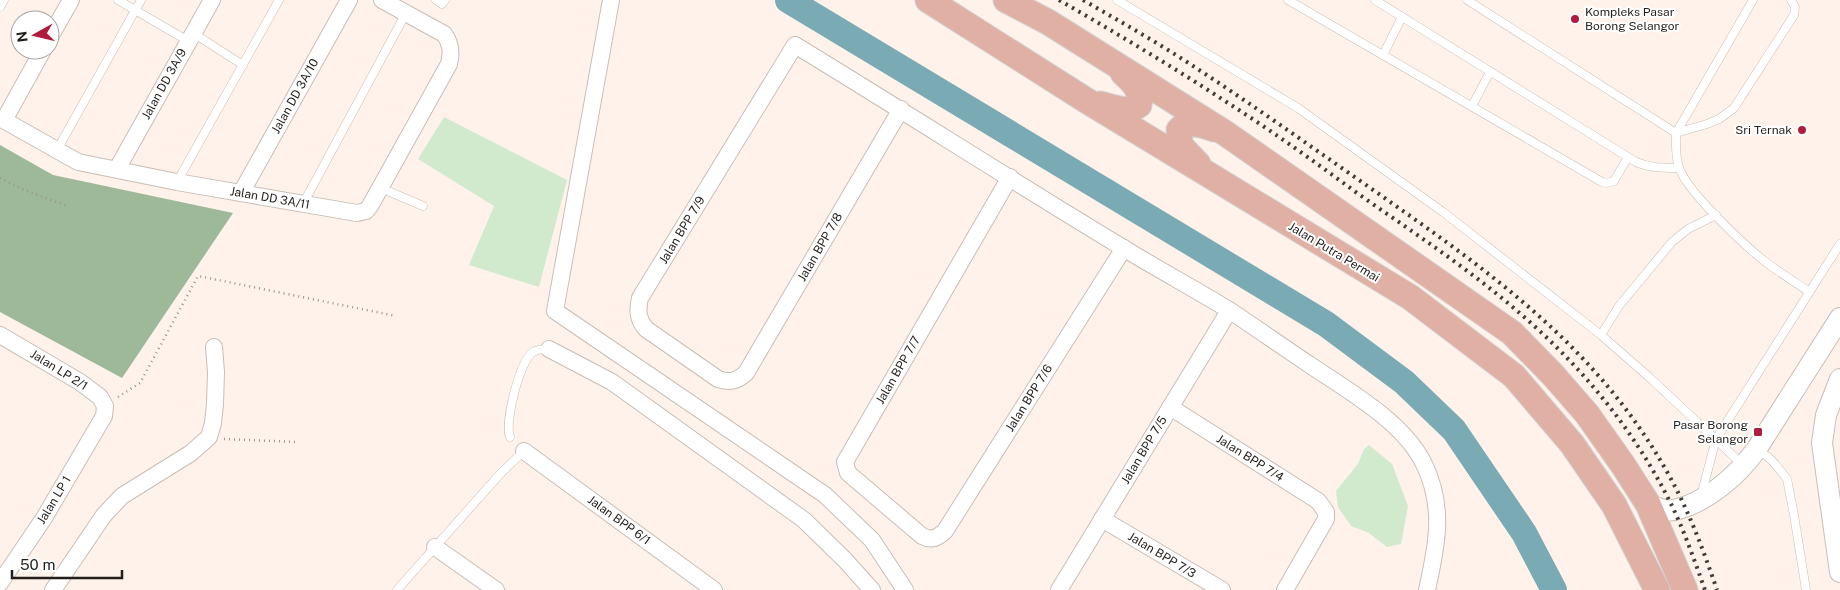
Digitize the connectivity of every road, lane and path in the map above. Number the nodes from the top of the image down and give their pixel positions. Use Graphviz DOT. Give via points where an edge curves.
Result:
graph roads {
  1 [pos="4,0"];
  2 [pos="71,0"];
  3 [pos="118,0"];
  4 [pos="141,0"];
  5 [pos="212,0"];
  6 [pos="279,0"];
  7 [pos="349,0"];
  8 [pos="382,0"];
  9 [pos="436,0"];
  10 [pos="445,0"];
  11 [pos="611,0"];
  12 [pos="928,0"];
  13 [pos="1006,0"];
  14 [pos="1117,0"];
  15 [pos="1375,0"];
  16 [pos="1467,0"];
  17 [pos="1753,0"];
  18 [pos="1791,0"];
  19 [pos="1293,1"];
  20 [pos="0,7"];
  21 [pos="135,10"];
  22 [pos="406,13"];
  23 [pos="1402,17"];
  24 [pos="60,19"];
  25 [pos="190,37"];
  26 [pos="1102,55"];
  27 [pos="1383,55"];
  28 [pos="37,60"];
  29 [pos="243,65"];
  30 [pos="1490,72"];
  31 [pos="1084,99"];
  32 [pos="1472,106"];
  33 [pos="900,109"];
  34 [pos="2,119"];
  35 [pos="1225,133"];
  36 [pos="1676,133"];
  37 [pos="57,150"];
  38 [pos="1628,157"];
  39 [pos="1679,168"];
  40 [pos="117,169"];
  41 [pos="1010,177"];
  42 [pos="0,178"];
  43 [pos="1212,178"];
  44 [pos="177,182"];
  45 [pos="381,188"];
  46 [pos="241,193"];
  47 [pos="303,204"];
  48 [pos="66,206"];
  49 [pos="423,206"];
  50 [pos="1716,215"];
  51 [pos="1840,244"];
  52 [pos="1124,248"];
  53 [pos="1808,291"];
  54 [pos="1229,310"];
  55 [pos="396,316"];
  56 [pos="1840,318"];
  57 [pos="1601,335"];
  58 [pos="1,338"];
  59 [pos="214,347"];
  60 [pos="549,349"];
  61 [pos="734,381"];
  62 [pos="1839,381"];
  63 [pos="1170,407"];
  64 [pos="104,411"];
  65 [pos="208,437"];
  66 [pos="510,437"];
  67 [pos="1716,439"];
  68 [pos="297,442"];
  69 [pos="524,451"];
  70 [pos="1750,458"];
  71 [pos="1700,499"];
  72 [pos="1648,504"];
  73 [pos="1102,519"];
  74 [pos="929,540"];
  75 [pos="435,547"];
  76 [pos="1840,572"];
  77 [pos="0,583"];
  78 [pos="54,590"];
  79 [pos="396,590"];
  80 [pos="496,590"];
  81 [pos="714,590"];
  82 [pos="872,590"];
  83 [pos="905,590"];
  84 [pos="1059,590"];
  85 [pos="1222,590"];
  86 [pos="1285,590"];
  87 [pos="1427,590"];
  88 [pos="1657,590"];
  89 [pos="1685,590"];
  90 [pos="1806,590"];
  1 -- 20 [label="lane"];
  2 -- 24 [label="street"];
  3 -- 21 [label="lane"];
  4 -- 21 [label="lane"];
  5 -- 25 [label="street, Jalan DD 3A/9"];
  6 -- 29 [label="lane"];
  7 -- 46 [label="street, Jalan DD 3A/10"];
  8 -- 22 [label="street"];
  9 -- 10 [label="lane" via="442,4"];
  11 -- 83 [label="street" via="555,311 825,495 872,540"];
  12 -- 31 [label="main road, Jalan Putra Permai"];
  13 -- 26 [label="main road"];
  14 -- 57 [label="lane" via="1298,108 1443,212"];
  15 -- 23 [label="lane"];
  16 -- 36 [label="lane"];
  17 -- 36 [label="lane"];
  18 -- 36 [label="lane" via="1795,7 1794,15 1734,108 1719,119"];
  19 -- 27 [label="lane"];
  21 -- 25 [label="lane"];
  21 -- 37 [label="lane"];
  22 -- 45 [label="street, Jalan DD 3A/11" via="444,34 450,46 449,64"];
  22 -- 47 [label="lane"];
  23 -- 27 [label="lane"];
  23 -- 30 [label="lane"];
  25 -- 29 [label="lane"];
  25 -- 40 [label="street, Jalan DD 3A/9"];
  26 -- 31 [label="main road" via="1134,83 1139,105 1130,110 1120,109"];
  26 -- 35 [label="main road"];
  27 -- 32 [label="lane"];
  28 -- 34 [label="street"];
  29 -- 44 [label="lane"];
  30 -- 32 [label="lane"];
  30 -- 38 [label="lane"];
  31 -- 43 [label="main road, Jalan Putra Permai"];
  32 -- 38 [label="lane" via="1606,183 1617,178"];
  33 -- 41 [label="street"];
  33 -- 61 [label="street, Jalan BPP 7/8" via="746,373"];
  33 -- 61 [label="street, Jalan BPP 7/9" via="795,44 638,306 641,324 646,329 718,379"];
  34 -- 37 [label="street, Jalan DD 3A/11"];
  35 -- 43 [label="main road" via="1189,124 1179,130 1180,145"];
  35 -- 72 [label="main road" via="1512,333 1587,414"];
  36 -- 39 [label="lane" via="1675,152"];
  37 -- 40 [label="street, Jalan DD 3A/11" via="78,162"];
  38 -- 39 [label="lane" via="1646,166"];
  39 -- 50 [label="lane" via="1698,197"];
  40 -- 44 [label="street, Jalan DD 3A/11"];
  41 -- 52 [label="street"];
  41 -- 74 [label="street, Jalan BPP 7/7" via="846,462 848,473"];
  42 -- 48 [label="path"];
  43 -- 88 [label="main road, Jalan Putra Permai" via="1410,297 1514,376 1572,444 1614,505"];
  44 -- 46 [label="street, Jalan DD 3A/11"];
  45 -- 47 [label="street, Jalan DD 3A/11" via="368,209 362,212"];
  45 -- 49 [label="lane"];
  46 -- 47 [label="street, Jalan DD 3A/11"];
  50 -- 53 [label="lane" via="1766,262"];
  50 -- 57 [label="lane" via="1688,229 1672,242 1619,306"];
  51 -- 53 [label="lane"];
  52 -- 54 [label="street"];
  52 -- 74 [label="street, Jalan BPP 7/6" via="945,531"];
  53 -- 67 [label="lane"];
  54 -- 63 [label="street, Jalan BPP 7/5"];
  54 -- 87 [label="street" via="1363,400 1387,419 1423,462 1434,492 1438,520"];
  55 -- 64 [label="path" via="198,276 140,382"];
  56 -- 70 [label="street"];
  57 -- 67 [label="lane"];
  58 -- 64 [label="street, Jalan LP 2/1" via="80,382 100,397"];
  59 -- 65 [label="street" via="215,404"];
  60 -- 66 [label="lane" via="532,352 523,366 509,413"];
  60 -- 82 [label="street" via="612,382 804,520"];
  62 -- 76 [label="street" via="1826,415 1822,443"];
  63 -- 73 [label="street, Jalan BPP 7/5"];
  63 -- 86 [label="street, Jalan BPP 7/4" via="1318,501 1326,512 1323,525"];
  64 -- 77 [label="street, Jalan LP 1" via="44,518"];
  65 -- 68 [label="path"];
  65 -- 78 [label="street" via="192,453 122,496 104,515"];
  67 -- 70 [label="lane"];
  67 -- 71 [label="lane"];
  69 -- 75 [label="lane"];
  69 -- 81 [label="street, Jalan BPP 6/1"];
  70 -- 71 [label="street" via="1724,484"];
  70 -- 90 [label="lane" via="1767,456 1787,479"];
  71 -- 72 [label="street" via="1673,510"];
  72 -- 89 [label="main road"];
  73 -- 84 [label="street, Jalan BPP 7/5"];
  73 -- 85 [label="street, Jalan BPP 7/3"];
  75 -- 79 [label="lane"];
  75 -- 80 [label="street"];
}
